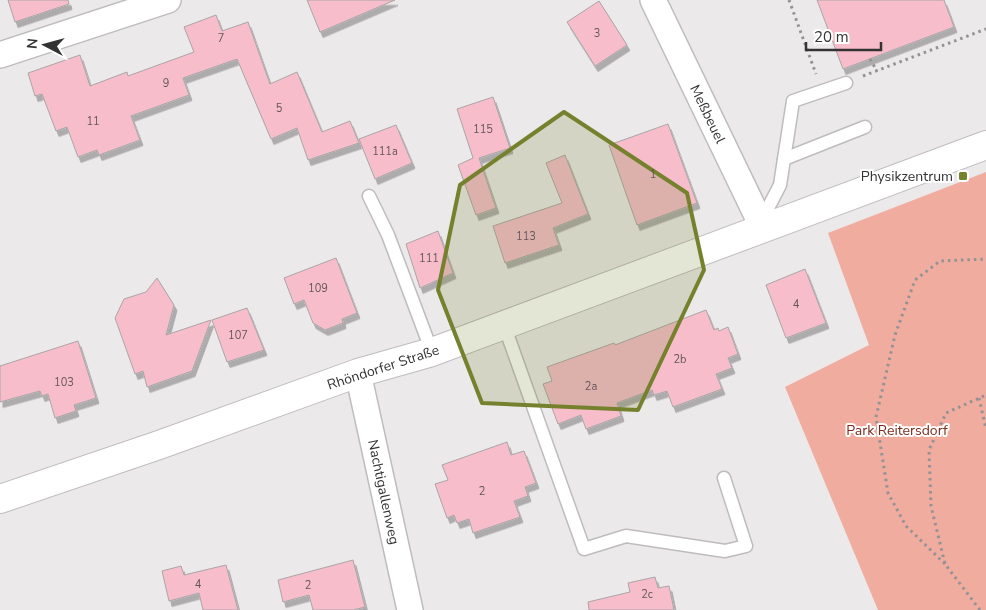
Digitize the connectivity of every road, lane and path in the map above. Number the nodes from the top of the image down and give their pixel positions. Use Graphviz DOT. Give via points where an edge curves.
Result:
graph roads {
  1 [pos="168,0"];
  2 [pos="653,0"];
  3 [pos="788,0"];
  4 [pos="986,28"];
  5 [pos="0,55"];
  6 [pos="870,59"];
  7 [pos="877,71"];
  8 [pos="846,82"];
  9 [pos="822,91"];
  10 [pos="864,128"];
  11 [pos="986,145"];
  12 [pos="784,159"];
  13 [pos="369,196"];
  14 [pos="763,228"];
  15 [pos="986,258"];
  16 [pos="504,325"];
  17 [pos="432,352"];
  18 [pos="358,373"];
  19 [pos="986,395"];
  20 [pos="979,398"];
  21 [pos="986,429"];
  22 [pos="724,478"];
  23 [pos="0,499"];
  24 [pos="945,564"];
  25 [pos="410,610"];
  26 [pos="980,610"];
  1 -- 5 [label="street"];
  2 -- 14 [label="street, Meßbeuel"];
  3 -- 9 [label="path"];
  4 -- 7 [label="path"];
  6 -- 7 [label="path"];
  7 -- 8 [label="path"];
  8 -- 9 [label="lane"];
  9 -- 12 [label="lane" via="793,102"];
  10 -- 12 [label="lane"];
  11 -- 14 [label="main road, Rhöndorfer Straße"];
  12 -- 14 [label="lane" via="780,185 767,210"];
  13 -- 17 [label="lane" via="388,235"];
  14 -- 16 [label="main road, Rhöndorfer Straße"];
  15 -- 24 [label="path" via="940,261 914,280 894,335 876,417 888,493 906,526"];
  16 -- 17 [label="main road, Rhöndorfer Straße"];
  16 -- 22 [label="lane" via="584,549 626,536 725,551 746,546"];
  17 -- 18 [label="main road, Rhöndorfer Straße"];
  18 -- 23 [label="main road, Rhöndorfer Straße"];
  18 -- 25 [label="street, Nachtigallenweg"];
  19 -- 20 [label="path"];
  20 -- 21 [label="path"];
  20 -- 24 [label="path" via="946,413 929,450 931,506"];
  24 -- 26 [label="path"];
}
